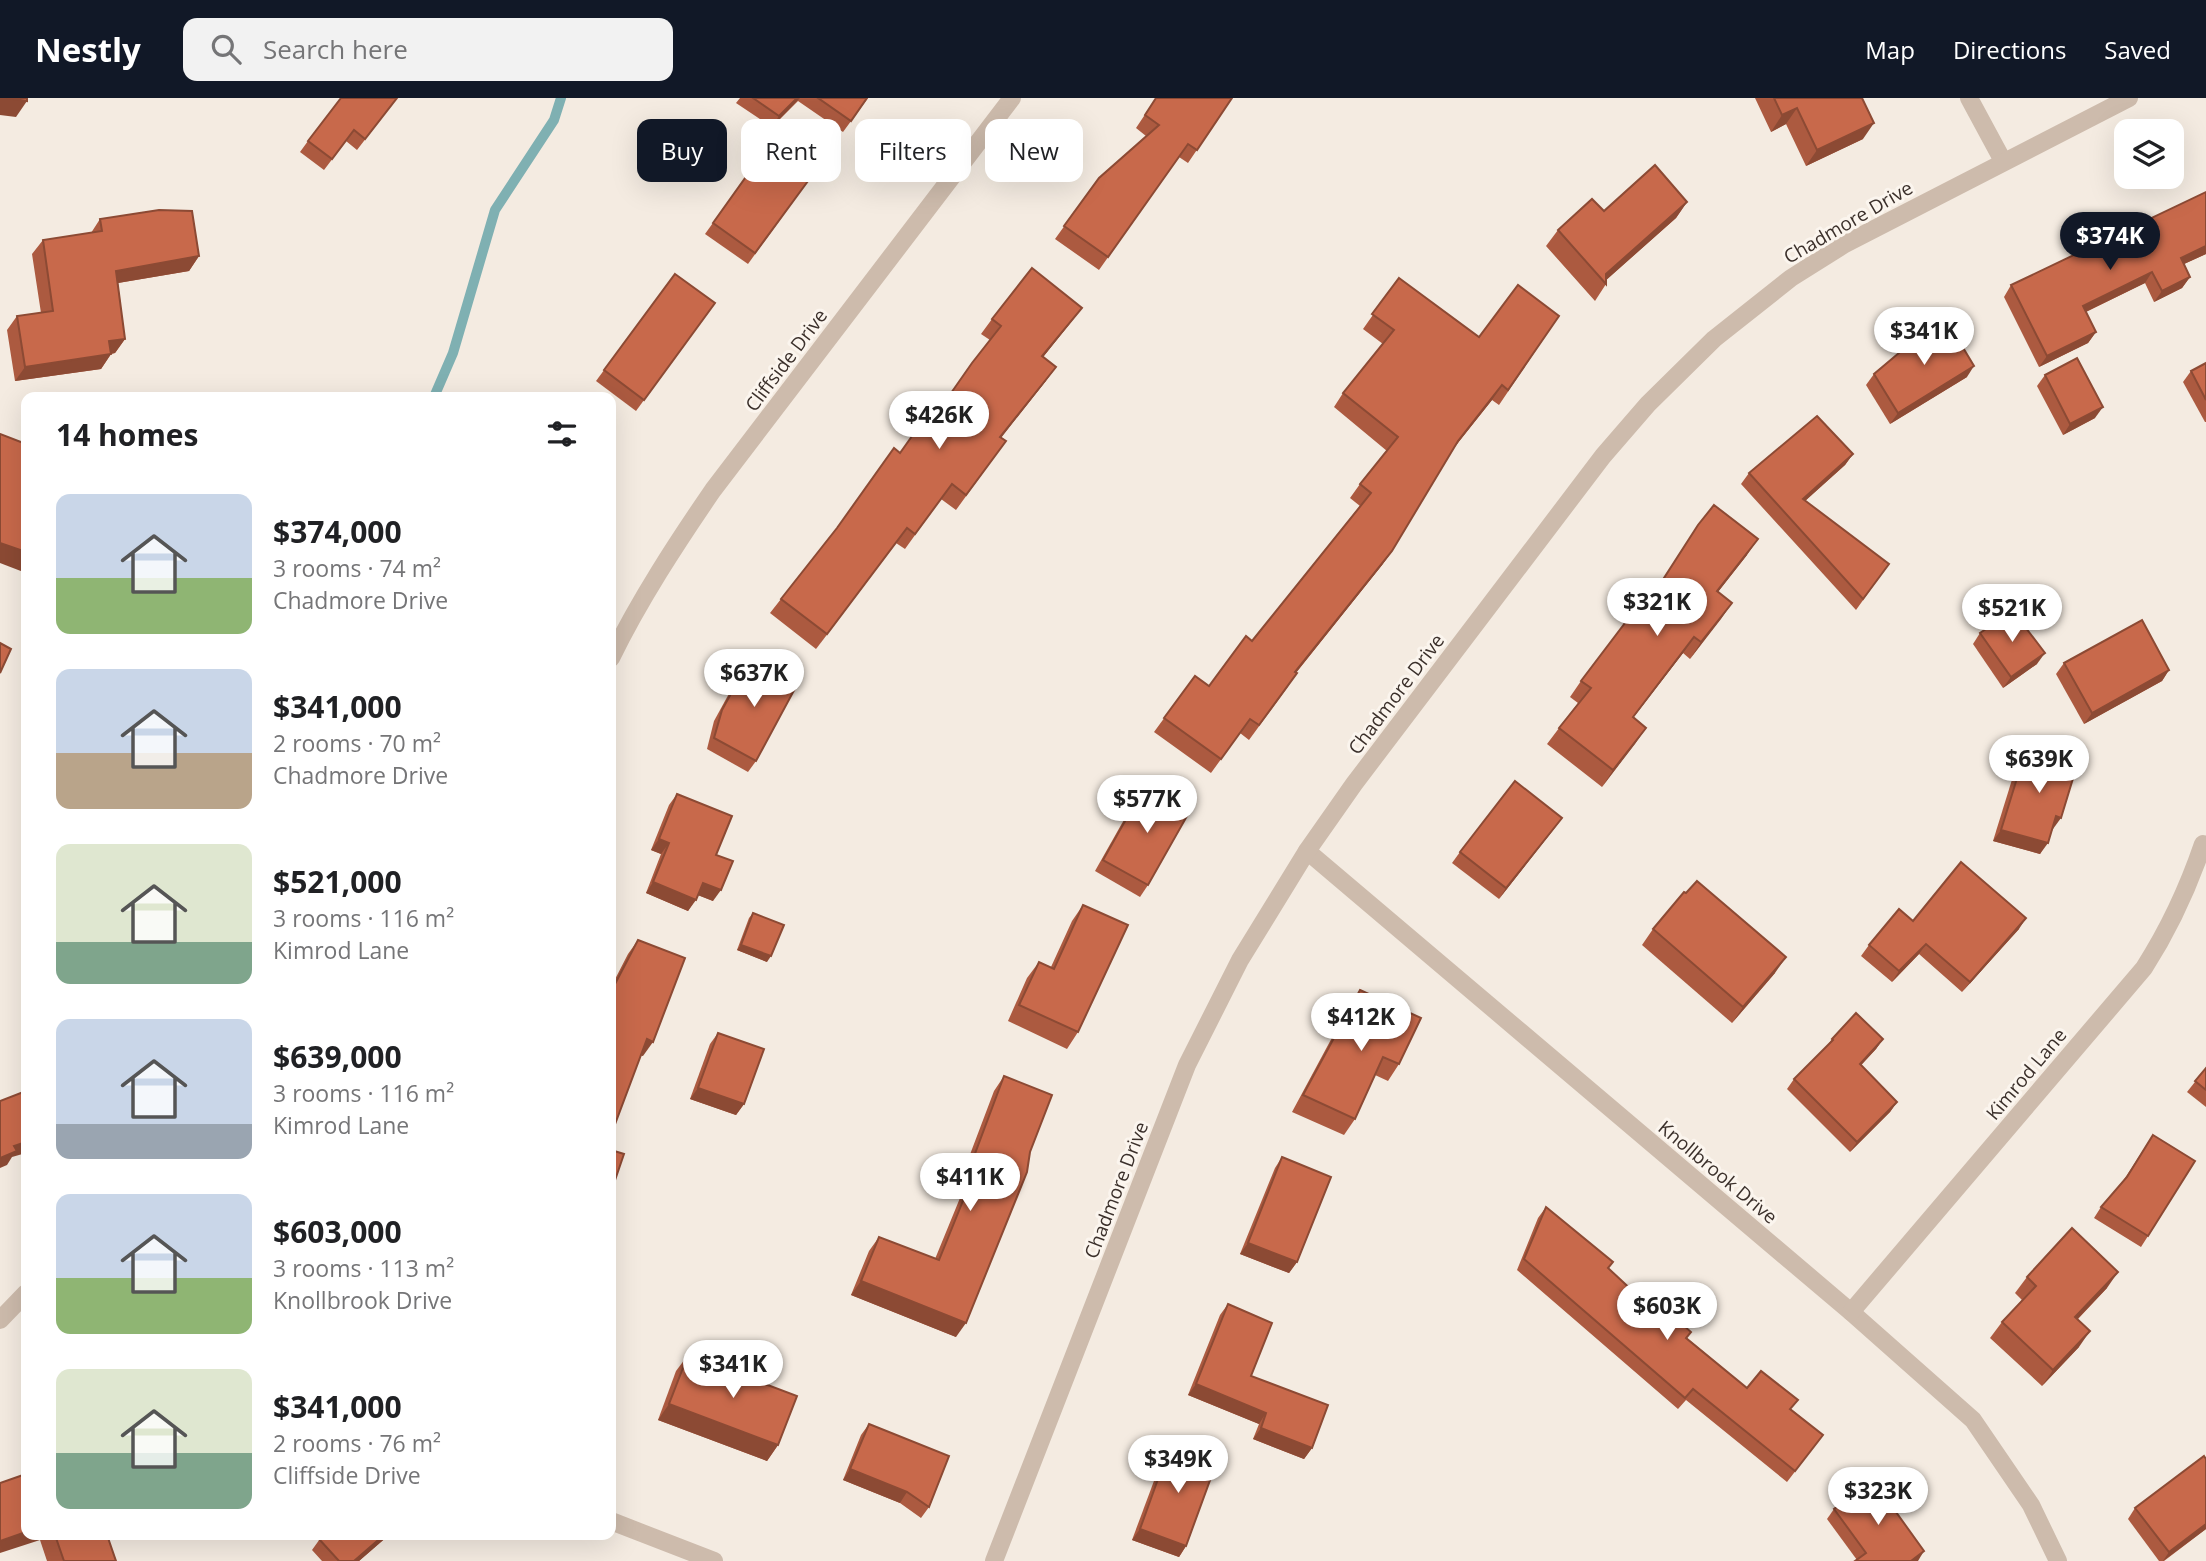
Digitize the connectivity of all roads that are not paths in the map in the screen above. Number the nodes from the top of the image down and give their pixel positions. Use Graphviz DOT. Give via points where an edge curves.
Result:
graph roads {
  1 [pos="1012,98"];
  2 [pos="1969,98"];
  3 [pos="2129,98"];
  4 [pos="2003,161"];
  5 [pos="616,647"];
  6 [pos="2203,844"];
  7 [pos="1307,851"];
  8 [pos="21,1298"];
  9 [pos="1851,1312"];
  10 [pos="0,1320"];
  11 [pos="616,1523"];
  12 [pos="715,1561"];
  13 [pos="994,1561"];
  14 [pos="2058,1561"];
  1 -- 5 [label="street, Cliffside Drive" via="713,490"];
  2 -- 4 [label="street"];
  3 -- 4 [label="street, Chadmore Drive"];
  4 -- 7 [label="street, Chadmore Drive" via="1845,244 1791,278 1714,338 1603,456"];
  6 -- 9 [label="street, Kimrod Lane" via="2163,939 2144,968"];
  7 -- 9 [label="street, Knollbrook Drive"];
  7 -- 13 [label="street, Chadmore Drive" via="1240,960 1187,1065"];
  8 -- 10 [label="street"];
  9 -- 14 [label="street, Knollbrook Drive" via="1973,1420 2031,1504"];
  11 -- 12 [label="street"];
}
